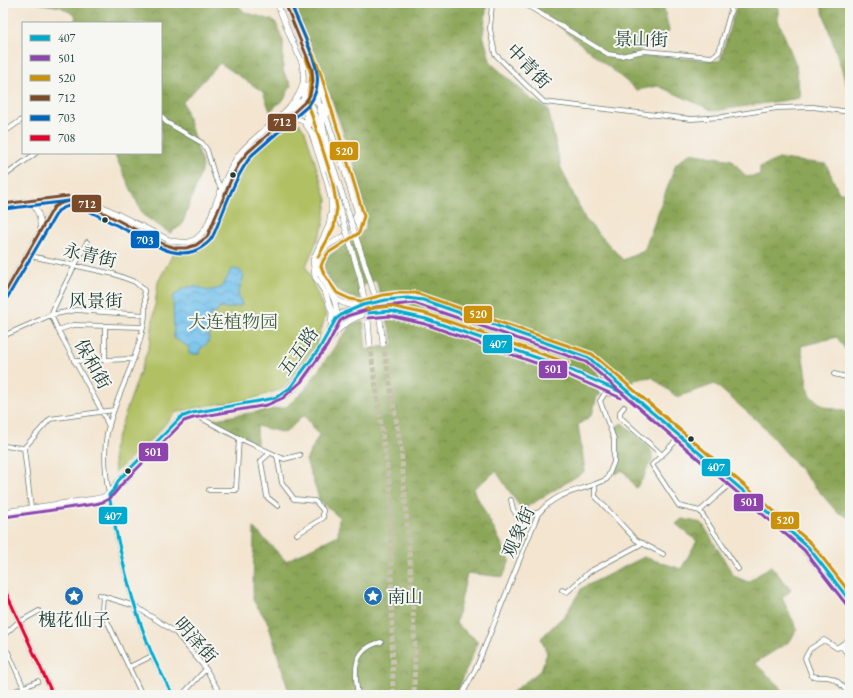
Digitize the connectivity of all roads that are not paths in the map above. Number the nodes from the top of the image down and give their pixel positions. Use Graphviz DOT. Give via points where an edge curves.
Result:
graph roads {
  1 [pos="277,3"];
  2 [pos="286,3"];
  3 [pos="492,3"];
  4 [pos="523,3"];
  5 [pos="733,3"];
  6 [pos="304,48"];
  7 [pos="302,64"];
  8 [pos="312,69"];
  9 [pos="304,102"];
  10 [pos="319,103"];
  11 [pos="850,112"];
  12 [pos="162,116"];
  13 [pos="279,116"];
  14 [pos="22,120"];
  15 [pos="272,132"];
  16 [pos="311,132"];
  17 [pos="3,133"];
  18 [pos="328,151"];
  19 [pos="35,154"];
  20 [pos="346,172"];
  21 [pos="3,177"];
  22 [pos="327,181"];
  23 [pos="222,190"];
  24 [pos="66,200"];
  25 [pos="28,201"];
  26 [pos="3,204"];
  27 [pos="33,204"];
  28 [pos="3,208"];
  29 [pos="358,211"];
  30 [pos="40,231"];
  31 [pos="87,242"];
  32 [pos="26,254"];
  33 [pos="76,266"];
  34 [pos="331,293"];
  35 [pos="3,296"];
  36 [pos="432,303"];
  37 [pos="329,304"];
  38 [pos="361,306"];
  39 [pos="336,310"];
  40 [pos="354,312"];
  41 [pos="362,314"];
  42 [pos="51,315"];
  43 [pos="145,315"];
  44 [pos="340,315"];
  45 [pos="426,319"];
  46 [pos="105,326"];
  47 [pos="331,326"];
  48 [pos="143,327"];
  49 [pos="58,330"];
  50 [pos="334,334"];
  51 [pos="3,336"];
  52 [pos="383,344"];
  53 [pos="370,345"];
  54 [pos="572,352"];
  55 [pos="133,359"];
  56 [pos="105,360"];
  57 [pos="74,361"];
  58 [pos="566,368"];
  59 [pos="834,374"];
  60 [pos="850,378"];
  61 [pos="601,383"];
  62 [pos="605,393"];
  63 [pos="630,398"];
  64 [pos="624,407"];
  65 [pos="114,410"];
  66 [pos="103,412"];
  67 [pos="192,413"];
  68 [pos="198,416"];
  69 [pos="109,427"];
  70 [pos="239,438"];
  71 [pos="678,439"];
  72 [pos="3,446"];
  73 [pos="24,448"];
  74 [pos="270,453"];
  75 [pos="300,455"];
  76 [pos="662,455"];
  77 [pos="277,456"];
  78 [pos="730,484"];
  79 [pos="595,485"];
  80 [pos="114,488"];
  81 [pos="209,490"];
  82 [pos="109,495"];
  83 [pos="511,500"];
  84 [pos="278,506"];
  85 [pos="30,508"];
  86 [pos="700,511"];
  87 [pos="3,512"];
  88 [pos="540,512"];
  89 [pos="298,534"];
  90 [pos="643,543"];
  91 [pos="663,554"];
  92 [pos="738,569"];
  93 [pos="3,586"];
  94 [pos="562,590"];
  95 [pos="850,601"];
  96 [pos="135,606"];
  97 [pos="850,607"];
  98 [pos="40,611"];
  99 [pos="19,622"];
  100 [pos="3,636"];
  101 [pos="850,639"];
  102 [pos="381,642"];
  103 [pos="841,645"];
  104 [pos="8,652"];
  105 [pos="152,656"];
  106 [pos="850,658"];
  107 [pos="129,667"];
  108 [pos="206,669"];
  109 [pos="38,681"];
  110 [pos="24,688"];
  111 [pos="6,695"];
  112 [pos="27,695"];
  113 [pos="53,695"];
  114 [pos="142,695"];
  115 [pos="173,695"];
  116 [pos="182,695"];
  117 [pos="221,695"];
  118 [pos="358,695"];
  119 [pos="462,695"];
  120 [pos="849,695"];
  1 -- 7 [label="main road"];
  2 -- 6 [label="main road"];
  3 -- 11 [label="street, 中青街" via="490,29 495,54 544,102 691,119 813,106"];
  4 -- 5 [label="street, 景山街" via="608,54 621,56 644,51 712,57 720,52"];
  6 -- 8 [label="main road"];
  6 -- 20 [label="main road" via="314,69"];
  7 -- 9 [label="main road" via="306,74"];
  7 -- 13 [label="main road" via="303,82 299,93"];
  8 -- 9 [label="main road" via="311,91"];
  8 -- 10 [label="main road"];
  9 -- 10 [label="main road"];
  9 -- 13 [label="main road"];
  9 -- 15 [label="main road"];
  9 -- 16 [label="main road"];
  9 -- 18 [label="main road" via="311,104"];
  9 -- 53 [label="main road, bridge" via="328,170 360,277"];
  10 -- 18 [label="main road"];
  10 -- 20 [label="main road" via="326,115"];
  12 -- 23 [label="street" via="166,122 202,143"];
  13 -- 23 [label="main road" via="240,154"];
  14 -- 17 [label="street"];
  15 -- 16 [label="main road, 五五路" via="295,119 304,122"];
  15 -- 24 [label="main road" via="240,162 207,237 192,248 176,249 83,202"];
  16 -- 22 [label="main road, 五五路"];
  18 -- 52 [label="main road, bridge" via="375,296"];
  19 -- 21 [label="street"];
  20 -- 29 [label="main road"];
  22 -- 29 [label="main road" via="340,222 348,224"];
  22 -- 37 [label="main road, 五五路" via="331,214 329,225 313,260 315,277"];
  23 -- 25 [label="main road" via="203,233 194,240 182,243 162,237 84,198 72,196"];
  24 -- 27 [label="main road"];
  24 -- 30 [label="main road" via="54,207"];
  25 -- 26 [label="main road"];
  25 -- 27 [label="main road"];
  27 -- 28 [label="main road"];
  27 -- 30 [label="main road" via="40,215"];
  29 -- 34 [label="main road" via="355,230 324,249 318,259 317,271"];
  30 -- 32 [label="main road"];
  31 -- 33 [label="street"];
  32 -- 33 [label="street, 永青街"];
  32 -- 35 [label="main road"];
  33 -- 42 [label="street"];
  33 -- 43 [label="street, 永青街" via="114,274 135,282 144,290"];
  34 -- 38 [label="main road" via="336,299"];
  34 -- 39 [label="main road"];
  36 -- 38 [label="main road" via="415,298 399,298"];
  37 -- 39 [label="main road"];
  37 -- 47 [label="main road, 五五路" via="332,312"];
  38 -- 40 [label="main road"];
  39 -- 44 [label="main road"];
  40 -- 41 [label="main road"];
  40 -- 44 [label="main road"];
  41 -- 45 [label="main road" via="390,311"];
  41 -- 50 [label="main road"];
  42 -- 43 [label="street, 风景街" via="76,310"];
  42 -- 49 [label="street, 保和街"];
  42 -- 51 [label="street, 风景街"];
  43 -- 48 [label="street"];
  44 -- 47 [label="main road"];
  44 -- 50 [label="main road, 五五路"];
  46 -- 48 [label="street"];
  46 -- 49 [label="street" via="73,325"];
  46 -- 56 [label="street"];
  47 -- 67 [label="main road, 五五路" via="318,350 284,393 266,400"];
  48 -- 55 [label="street"];
  49 -- 57 [label="street, 保和街"];
  50 -- 68 [label="main road, 五五路" via="295,388 282,398 269,404"];
  54 -- 95 [label="main road" via="589,358 604,370 797,537 808,547"];
  55 -- 56 [label="street"];
  55 -- 65 [label="street"];
  56 -- 57 [label="street"];
  57 -- 66 [label="street, 保和街"];
  58 -- 61 [label="main road"];
  59 -- 60 [label="street"];
  61 -- 62 [label="street"];
  61 -- 63 [label="main road"];
  62 -- 63 [label="street"];
  62 -- 79 [label="street, 观象街" via="600,401 614,439 614,462 607,479"];
  63 -- 71 [label="main road"];
  64 -- 76 [label="street" via="620,412 620,418"];
  65 -- 66 [label="street"];
  65 -- 69 [label="street"];
  66 -- 69 [label="street, 保和街"];
  66 -- 73 [label="street" via="50,419"];
  67 -- 68 [label="street"];
  67 -- 80 [label="main road, 五五路" via="174,423"];
  68 -- 70 [label="street"];
  68 -- 80 [label="main road, 五五路" via="180,423 121,485"];
  69 -- 82 [label="street" via="105,452"];
  70 -- 74 [label="street"];
  70 -- 81 [label="street" via="236,490"];
  71 -- 76 [label="street"];
  71 -- 78 [label="main road"];
  72 -- 73 [label="street"];
  73 -- 85 [label="street"];
  74 -- 77 [label="street"];
  74 -- 84 [label="street" via="260,460 267,497"];
  75 -- 77 [label="street" via="284,459"];
  76 -- 86 [label="street" via="652,465 679,506"];
  77 -- 89 [label="street" via="282,483 294,499 315,501 323,510 323,518"];
  78 -- 86 [label="street"];
  78 -- 97 [label="main road" via="799,544"];
  79 -- 88 [label="street, 观象街" via="568,492 551,501"];
  79 -- 90 [label="street" via="595,496 636,540"];
  80 -- 82 [label="main road, 五五路"];
  82 -- 85 [label="main road"];
  82 -- 96 [label="street" via="121,557"];
  83 -- 88 [label="street" via="518,518"];
  85 -- 87 [label="main road"];
  86 -- 92 [label="street"];
  88 -- 119 [label="street, 观象街" via="477,666"];
  90 -- 91 [label="street"];
  90 -- 94 [label="street" via="588,572 567,592"];
  93 -- 99 [label="main road"];
  96 -- 105 [label="street"];
  96 -- 107 [label="street, 明泽街" via="101,595 102,610"];
  96 -- 108 [label="street, 明泽街" via="175,632"];
  98 -- 99 [label="street"];
  99 -- 100 [label="street"];
  99 -- 113 [label="main road"];
  101 -- 103 [label="street"];
  102 -- 118 [label="street" via="371,645 362,652 357,662 354,675"];
  103 -- 106 [label="street"];
  103 -- 120 [label="street" via="838,648 824,640 810,649 806,658 812,676 834,680 842,685"];
  104 -- 110 [label="street"];
  105 -- 107 [label="street"];
  105 -- 115 [label="street"];
  107 -- 114 [label="street"];
  108 -- 116 [label="street"];
  108 -- 117 [label="street, 明泽街"];
  109 -- 110 [label="street"];
  110 -- 111 [label="street"];
  110 -- 112 [label="street"];
}
